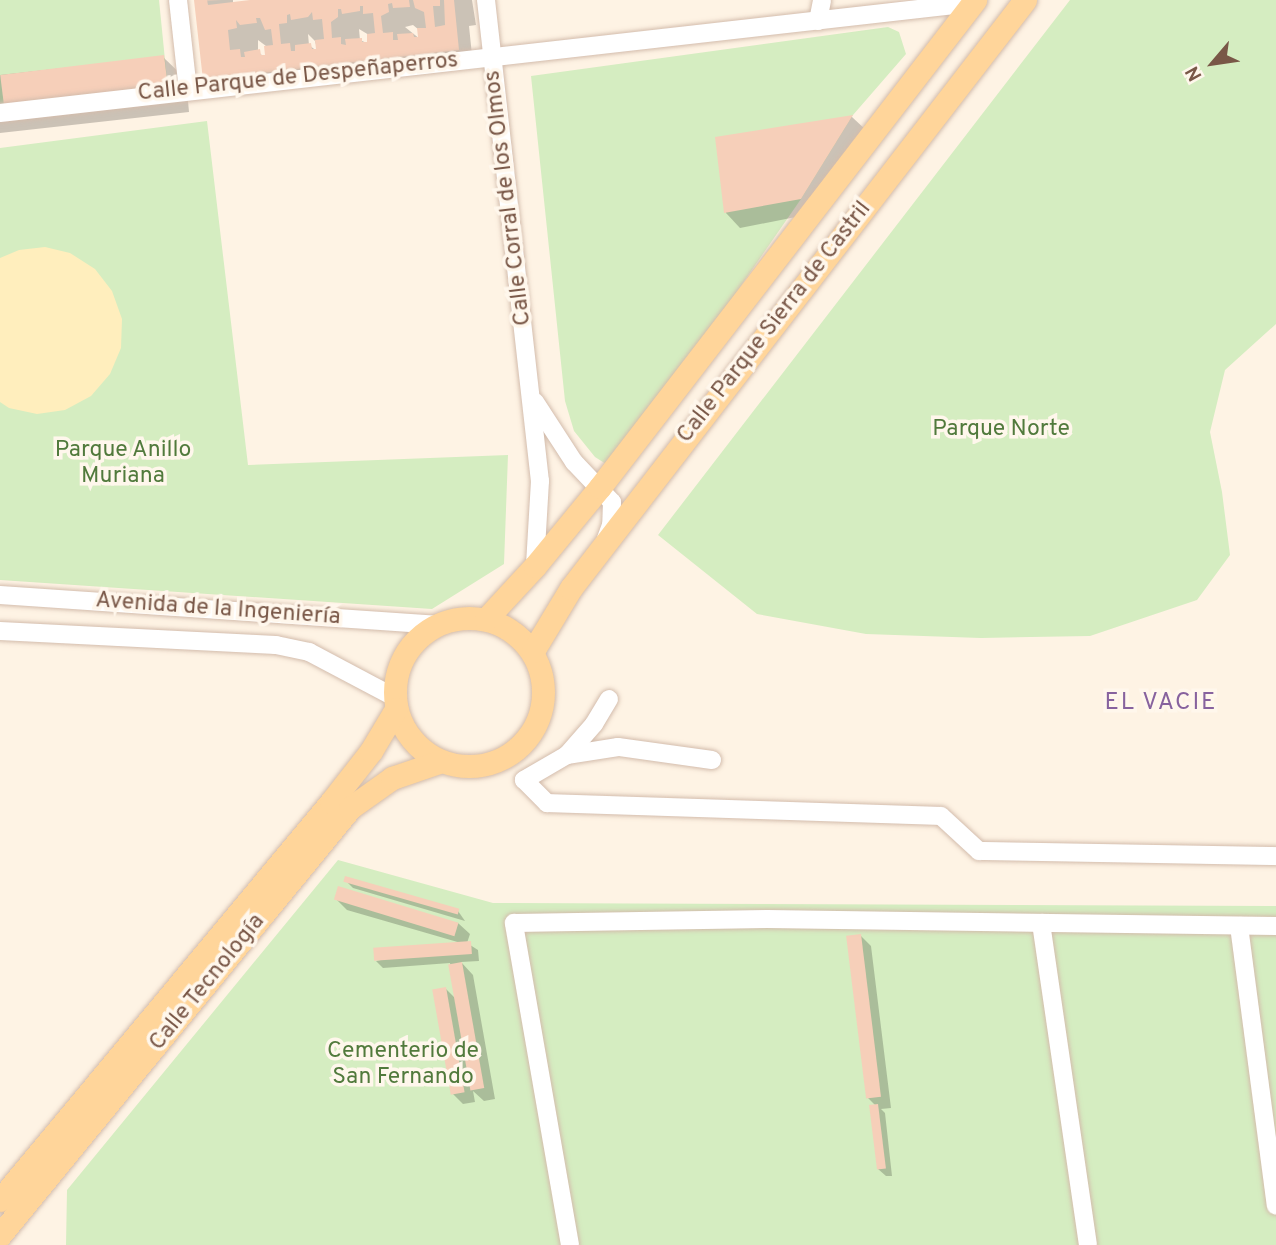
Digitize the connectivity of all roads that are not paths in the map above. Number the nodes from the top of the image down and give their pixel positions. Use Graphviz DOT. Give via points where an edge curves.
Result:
graph roads {
  1 [pos="178,0"];
  2 [pos="486,0"];
  3 [pos="822,0"];
  4 [pos="1025,0"];
  5 [pos="973,2"];
  6 [pos="818,21"];
  7 [pos="493,56"];
  8 [pos="188,90"];
  9 [pos="0,113"];
  10 [pos="532,396"];
  11 [pos="600,487"];
  12 [pos="602,548"];
  13 [pos="536,566"];
  14 [pos="0,595"];
  15 [pos="486,619"];
  16 [pos="436,625"];
  17 [pos="0,631"];
  18 [pos="533,651"];
  19 [pos="609,699"];
  20 [pos="395,703"];
  21 [pos="567,755"];
  22 [pos="712,760"];
  23 [pos="439,762"];
  24 [pos="1276,856"];
  25 [pos="1041,923"];
  26 [pos="1239,926"];
  27 [pos="1276,926"];
  28 [pos="0,1200"];
  29 [pos="1276,1206"];
  30 [pos="0,1235"];
  31 [pos="570,1245"];
  32 [pos="1088,1245"];
  1 -- 8 [label="street"];
  2 -- 7 [label="street, Calle Corral de los Olmos"];
  3 -- 6 [label="street"];
  4 -- 12 [label="main road, Calle Parque Sierra de Castril"];
  5 -- 6 [label="street, Calle Parque de Despeñaperros"];
  5 -- 11 [label="main road, Calle Parque Sierra de Castril"];
  6 -- 7 [label="street, Calle Parque de Despeñaperros"];
  7 -- 8 [label="street, Calle Parque de Despeñaperros"];
  7 -- 10 [label="street, Calle Corral de los Olmos"];
  8 -- 9 [label="street, Calle Parque de Despeñaperros"];
  10 -- 11 [label="street" via="574,462"];
  10 -- 13 [label="street, Calle Corral de los Olmos" via="540,481"];
  11 -- 12 [label="street" via="612,502 611,525"];
  11 -- 13 [label="main road, Calle Parque Sierra de Castril"];
  12 -- 18 [label="main road, Calle Parque Sierra de Castril"];
  13 -- 15 [label="main road, Calle Parque Sierra de Castril"];
  14 -- 16 [label="street, Avenida de la Ingeniería"];
  15 -- 16 [label="main road" via="461,617"];
  15 -- 18 [label="main road" via="513,631"];
  16 -- 20 [label="main road" via="413,642 398,668"];
  17 -- 20 [label="street, Avenida de la Ingeniería" via="276,645 309,652"];
  18 -- 23 [label="main road" via="545,692 541,718 517,751 480,768"];
  19 -- 21 [label="street"];
  20 -- 23 [label="main road" via="411,741"];
  20 -- 28 [label="main road, Calle Tecnología" via="371,751 331,802"];
  21 -- 22 [label="street" via="618,747"];
  21 -- 24 [label="street" via="524,780 547,803 940,816 979,851"];
  23 -- 30 [label="main road, Calle Tecnología" via="392,778 350,808"];
  25 -- 26 [label="street"];
  25 -- 31 [label="street" via="767,919 514,923"];
  25 -- 32 [label="street"];
  26 -- 27 [label="street"];
  26 -- 29 [label="street"];
}
